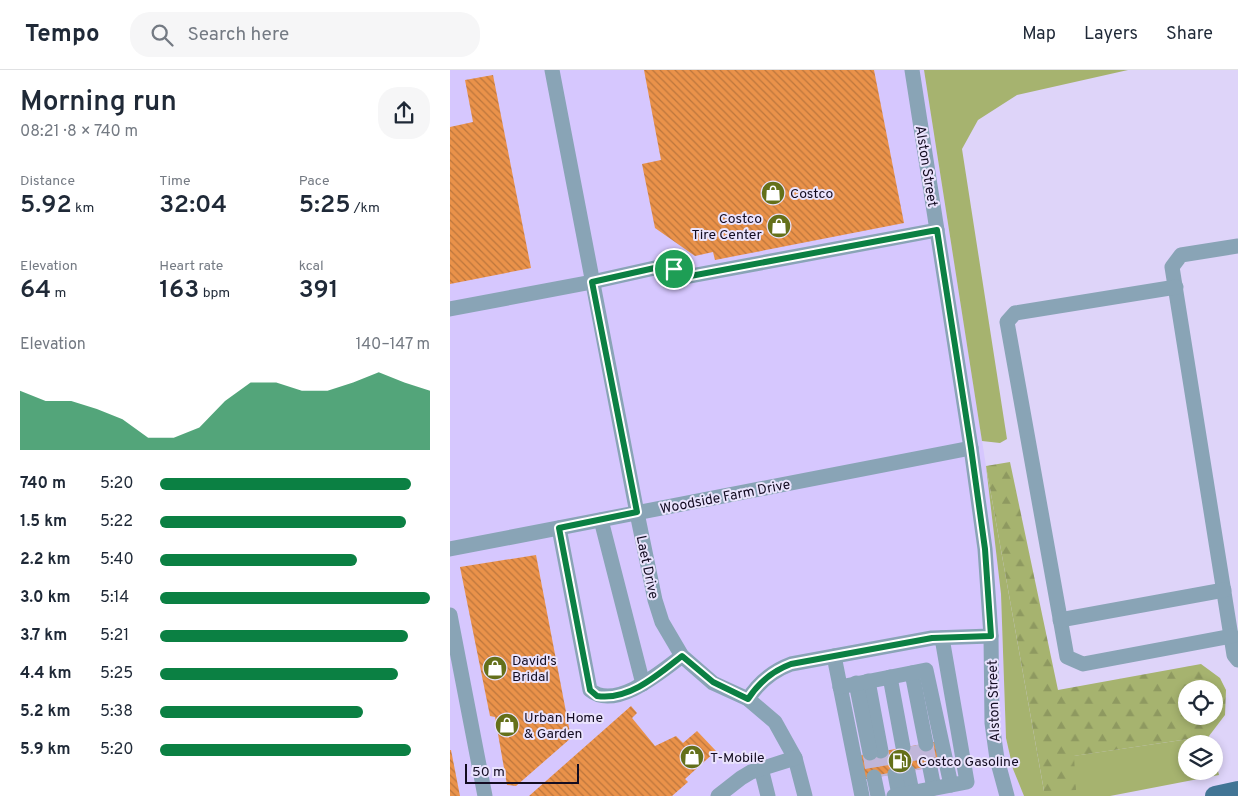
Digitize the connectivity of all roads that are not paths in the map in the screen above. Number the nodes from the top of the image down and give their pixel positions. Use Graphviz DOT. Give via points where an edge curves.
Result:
graph roads {
  1 [pos="552,70"];
  2 [pos="912,70"];
  3 [pos="937,230"];
  4 [pos="1238,246"];
  5 [pos="592,282"];
  6 [pos="1176,287"];
  7 [pos="450,309"];
  8 [pos="971,448"];
  9 [pos="637,512"];
  10 [pos="601,520"];
  11 [pos="559,528"];
  12 [pos="450,549"];
  13 [pos="1230,599"];
  14 [pos="450,615"];
  15 [pos="1060,620"];
  16 [pos="991,636"];
  17 [pos="1232,636"];
  18 [pos="942,638"];
  19 [pos="682,656"];
  20 [pos="834,656"];
  21 [pos="1238,660"];
  22 [pos="879,679"];
  23 [pos="643,684"];
  24 [pos="748,699"];
  25 [pos="897,749"];
  26 [pos="795,758"];
  27 [pos="760,768"];
  28 [pos="902,773"];
  29 [pos="918,791"];
  30 [pos="1238,791"];
  31 [pos="485,796"];
  32 [pos="718,796"];
  33 [pos="768,796"];
  34 [pos="805,796"];
  35 [pos="862,796"];
  36 [pos="869,796"];
  37 [pos="878,796"];
  38 [pos="1007,796"];
  39 [pos="1215,796"];
  1 -- 5 [label="street, Laet Drive"];
  2 -- 3 [label="street, Alston Street"];
  3 -- 5 [label="street" via="685,277 668,265"];
  3 -- 8 [label="street, Alston Street"];
  4 -- 6 [label="street" via="1181,255 1172,267"];
  5 -- 7 [label="street"];
  5 -- 9 [label="street, Laet Drive"];
  6 -- 13 [label="street"];
  6 -- 15 [label="street" via="1015,313 1007,322"];
  8 -- 9 [label="street, Woodside Farm Drive"];
  8 -- 16 [label="street, Alston Street" via="985,549"];
  9 -- 10 [label="street, Woodside Farm Drive"];
  9 -- 19 [label="street, Laet Drive" via="659,614"];
  10 -- 11 [label="street, Woodside Farm Drive"];
  10 -- 23 [label="street"];
  11 -- 12 [label="street, Woodside Farm Drive"];
  11 -- 23 [label="street" via="590,690 597,696 614,695"];
  13 -- 15 [label="street"];
  13 -- 17 [label="street"];
  14 -- 31 [label="street"];
  15 -- 17 [label="street" via="1066,657 1083,664"];
  16 -- 18 [label="street"];
  16 -- 38 [label="street, Alston Street" via="992,723"];
  17 -- 21 [label="street" via="1234,655"];
  18 -- 20 [label="street"];
  18 -- 29 [label="street" via="967,782"];
  19 -- 23 [label="street"];
  19 -- 24 [label="street, Laet Drive" via="713,682"];
  20 -- 22 [label="street"];
  20 -- 24 [label="street" via="776,670 758,685"];
  22 -- 25 [label="street"];
  22 -- 25 [label="street"];
  22 -- 25 [label="street"];
  22 -- 25 [label="street"];
  22 -- 29 [label="street" via="926,670"];
  22 -- 35 [label="street"];
  24 -- 26 [label="street, Laet Drive" via="775,722"];
  26 -- 27 [label="street"];
  26 -- 34 [label="street, Laet Drive"];
  27 -- 32 [label="street"];
  27 -- 33 [label="street"];
  28 -- 29 [label="street"];
  28 -- 29 [label="street"];
  28 -- 29 [label="street"];
  28 -- 36 [label="street"];
  28 -- 37 [label="street"];
  30 -- 39 [label="main road"];
}
